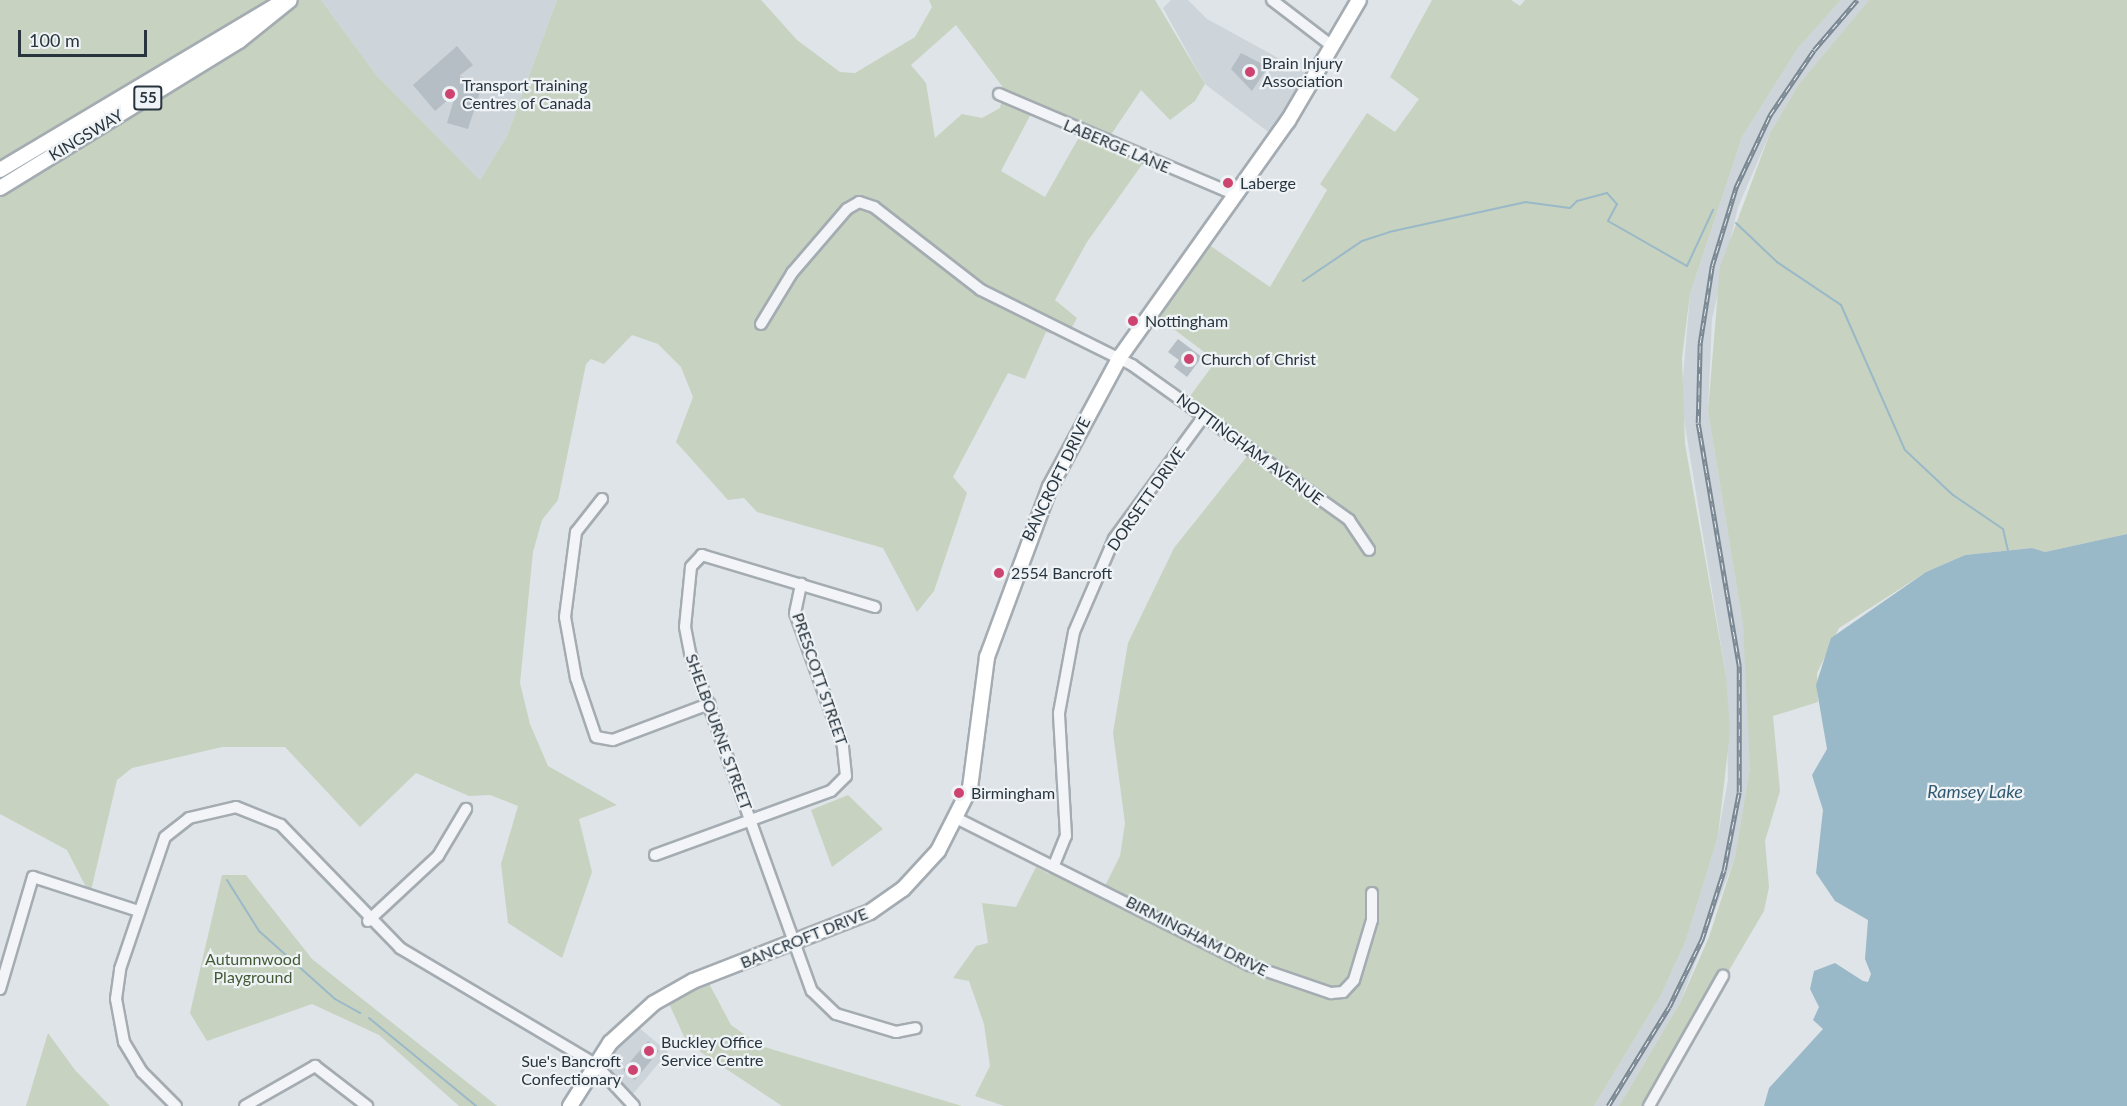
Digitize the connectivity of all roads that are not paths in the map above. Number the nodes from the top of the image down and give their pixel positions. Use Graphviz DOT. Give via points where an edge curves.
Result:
graph roads {
  1 [pos="288,0"];
  2 [pos="1272,0"];
  3 [pos="1359,0"];
  4 [pos="1332,46"];
  5 [pos="999,94"];
  6 [pos="0,170"];
  7 [pos="0,188"];
  8 [pos="1236,195"];
  9 [pos="761,324"];
  10 [pos="1120,357"];
  11 [pos="1204,416"];
  12 [pos="602,499"];
  13 [pos="1369,550"];
  14 [pos="801,584"];
  15 [pos="875,607"];
  16 [pos="709,704"];
  17 [pos="466,809"];
  18 [pos="958,819"];
  19 [pos="751,820"];
  20 [pos="655,855"];
  21 [pos="1054,865"];
  22 [pos="1372,893"];
  23 [pos="138,911"];
  24 [pos="368,921"];
  25 [pos="794,943"];
  26 [pos="1724,976"];
  27 [pos="0,989"];
  28 [pos="916,1028"];
  29 [pos="595,1064"];
  30 [pos="176,1106"];
  31 [pos="245,1106"];
  32 [pos="367,1106"];
  33 [pos="570,1106"];
  34 [pos="634,1106"];
  35 [pos="1649,1106"];
  1 -- 6 [label="main road, KINGSWAY / 55"];
  1 -- 7 [label="main road, KINGSWAY / 55" via="247,36"];
  2 -- 4 [label="street"];
  3 -- 4 [label="main road, BANCROFT DRIVE"];
  4 -- 8 [label="main road, BANCROFT DRIVE"];
  5 -- 8 [label="street, LABERGE LANE"];
  8 -- 10 [label="main road, BANCROFT DRIVE"];
  9 -- 10 [label="street, NOTTINGHAM AVENUE" via="819,240 859,202 1011,308"];
  10 -- 11 [label="street, NOTTINGHAM AVENUE"];
  10 -- 18 [label="main road, BANCROFT DRIVE" via="1050,486 1006,595 987,657 974,774"];
  11 -- 13 [label="street, NOTTINGHAM AVENUE" via="1349,520"];
  11 -- 21 [label="street, DORSETT DRIVE" via="1114,539 1074,632 1059,713 1066,836"];
  12 -- 16 [label="street" via="576,532 565,617 576,678 596,737 613,740"];
  14 -- 15 [label="street, SHELBOURNE STREET"];
  14 -- 16 [label="street, SHELBOURNE STREET" via="711,555 694,561 686,639"];
  14 -- 19 [label="street, PRESCOTT STREET" via="795,613 843,746 847,772 831,791"];
  16 -- 19 [label="street, SHELBOURNE STREET"];
  17 -- 24 [label="street" via="438,856"];
  18 -- 21 [label="street, BIRMINGHAM DRIVE"];
  18 -- 25 [label="main road, BANCROFT DRIVE" via="931,861 893,897 846,924"];
  19 -- 20 [label="street"];
  19 -- 25 [label="street, SHELBOURNE STREET"];
  21 -- 22 [label="street, BIRMINGHAM DRIVE" via="1249,965 1336,993 1354,980 1372,920"];
  23 -- 24 [label="street" via="154,858 171,830 189,818 236,807 281,825"];
  23 -- 27 [label="street" via="33,877"];
  23 -- 30 [label="street" via="117,984 120,1026 135,1064"];
  24 -- 29 [label="street" via="411,957"];
  25 -- 28 [label="street, SHELBOURNE STREET" via="812,991 830,1011 896,1032"];
  25 -- 29 [label="main road, BANCROFT DRIVE" via="666,995 631,1020"];
  26 -- 35 [label="street"];
  29 -- 33 [label="main road, BANCROFT DRIVE"];
  29 -- 34 [label="street"];
  31 -- 32 [label="street" via="315,1066"];
}
